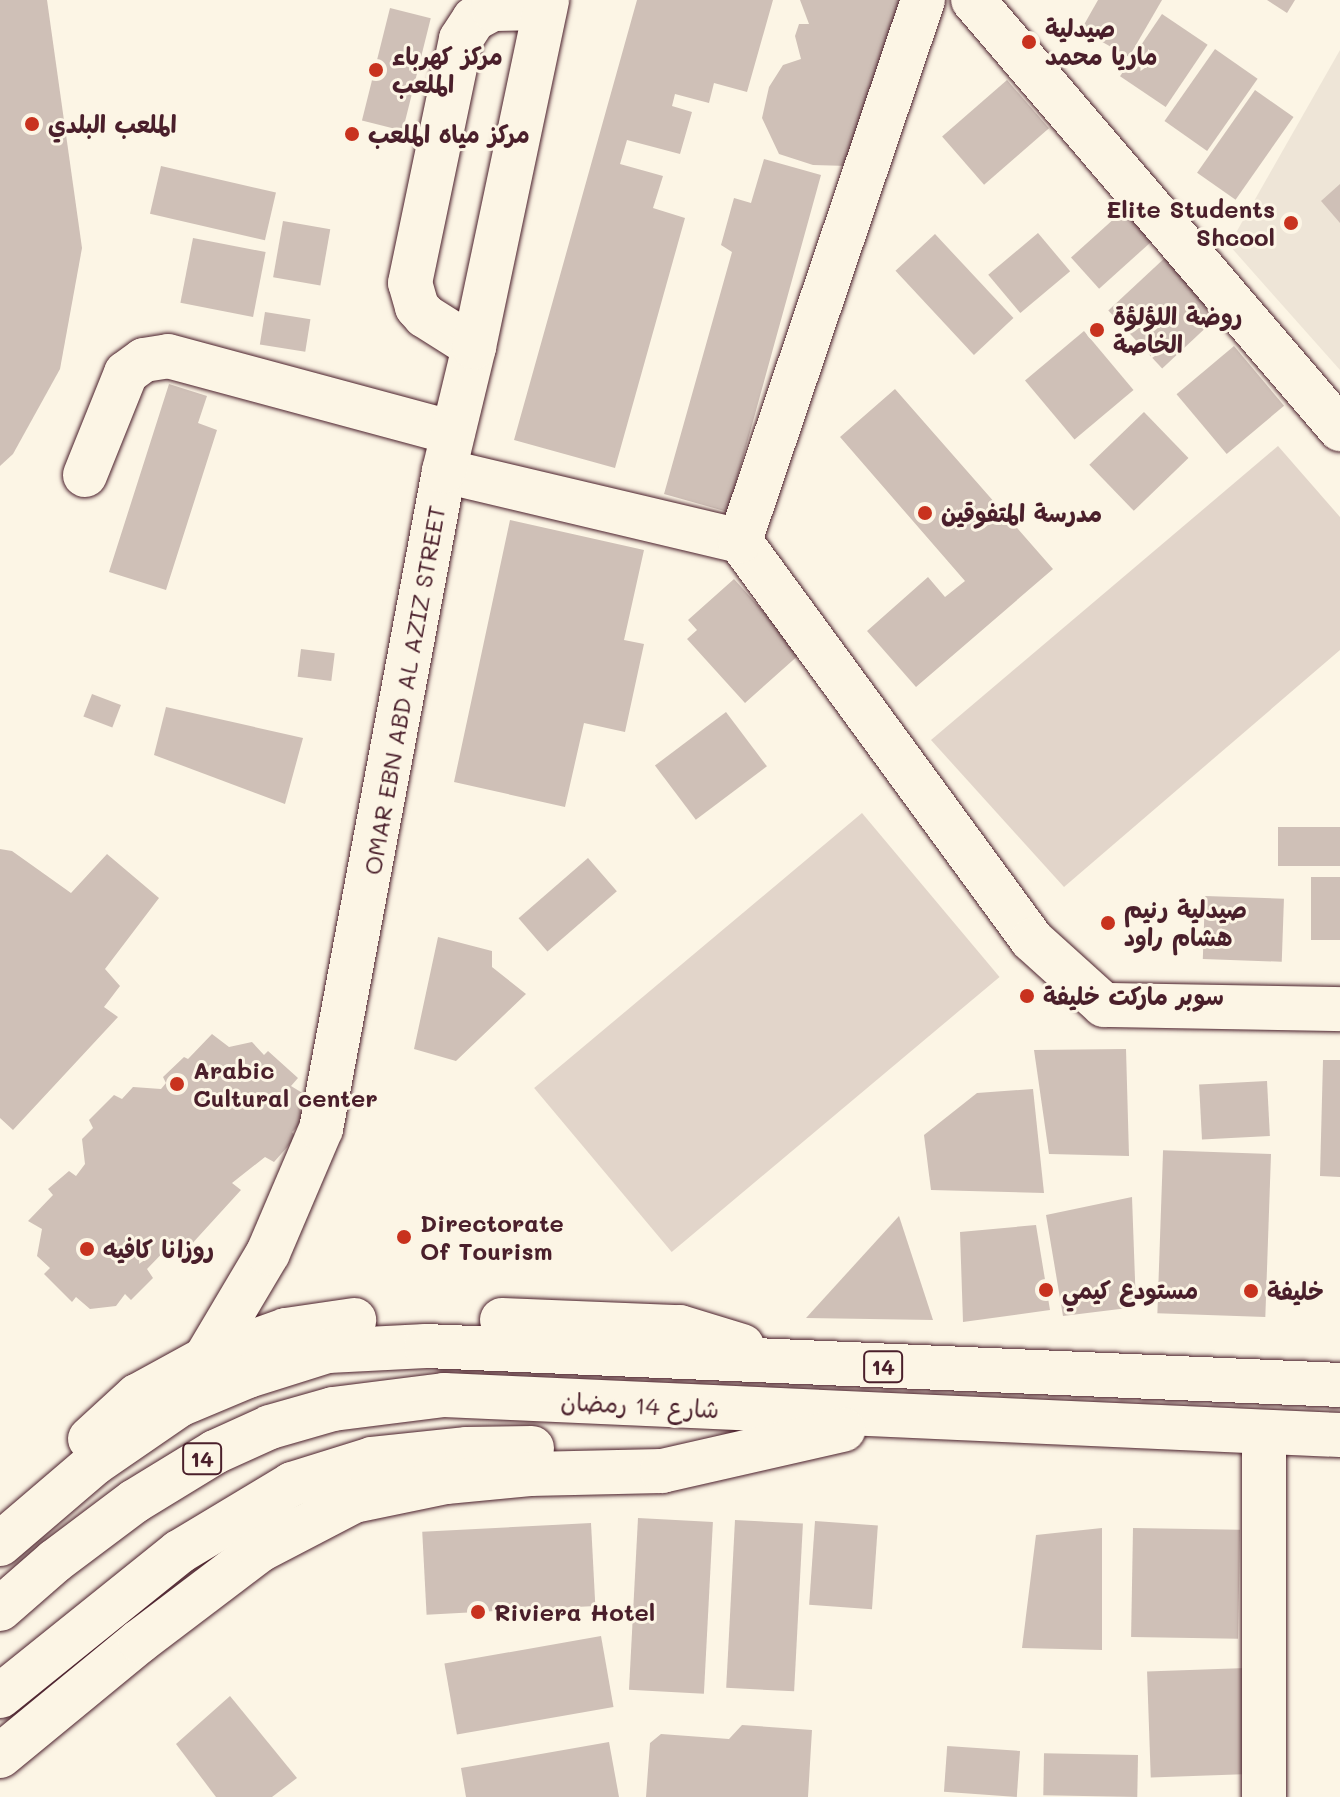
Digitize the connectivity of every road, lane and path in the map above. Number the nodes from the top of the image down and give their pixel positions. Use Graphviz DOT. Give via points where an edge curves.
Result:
graph roads {
  1 [pos="923,0"];
  2 [pos="973,0"];
  3 [pos="546,4"];
  4 [pos="474,347"];
  5 [pos="1340,429"];
  6 [pos="448,452"];
  7 [pos="85,475"];
  8 [pos="740,541"];
  9 [pos="1340,1009"];
  10 [pos="205,1359"];
  11 [pos="798,1364"];
  12 [pos="1340,1385"];
  13 [pos="775,1412"];
  14 [pos="902,1416"];
  15 [pos="1264,1432"];
  16 [pos="1340,1435"];
  17 [pos="0,1521"];
  18 [pos="0,1544"];
  19 [pos="0,1609"];
  20 [pos="0,1696"];
  21 [pos="0,1756"];
  22 [pos="1264,1797"];
  1 -- 8 [label="main road"];
  2 -- 5 [label="main road"];
  3 -- 4 [label="main road, OMAR EBN ABD AL AZIZ STREET"];
  3 -- 4 [label="main road" via="493,9 474,19 461,39 410,283 425,316"];
  4 -- 6 [label="main road, OMAR EBN ABD AL AZIZ STREET"];
  6 -- 7 [label="main road" via="168,356 144,360 126,373"];
  6 -- 8 [label="main road"];
  6 -- 10 [label="main road, OMAR EBN ABD AL AZIZ STREET" via="321,1129 268,1253"];
  8 -- 9 [label="main road" via="1032,940 1104,1005"];
  10 -- 11 [label="main road" via="286,1330 364,1318 453,1318 680,1327"];
  10 -- 17 [label="main road" via="137,1396"];
  11 -- 12 [label="main road, شارع 14 رمضان / 14"];
  11 -- 18 [label="main road, شارع 14 رمضان / 14" via="426,1346 328,1351 179,1405 95,1463"];
  13 -- 14 [label="main road, شارع 14 رمضان / 14"];
  13 -- 19 [label="main road, شارع 14 رمضان / 14" via="444,1395 333,1409 270,1427 215,1452 135,1501"];
  13 -- 20 [label="main road" via="699,1445 467,1449 372,1459 292,1484 179,1552"];
  14 -- 15 [label="main road, شارع 14 رمضان / 14"];
  14 -- 21 [label="main road" via="662,1471 446,1482 354,1501 260,1550"];
  15 -- 16 [label="main road, شارع 14 رمضان / 14"];
  15 -- 22 [label="main road"];
}
